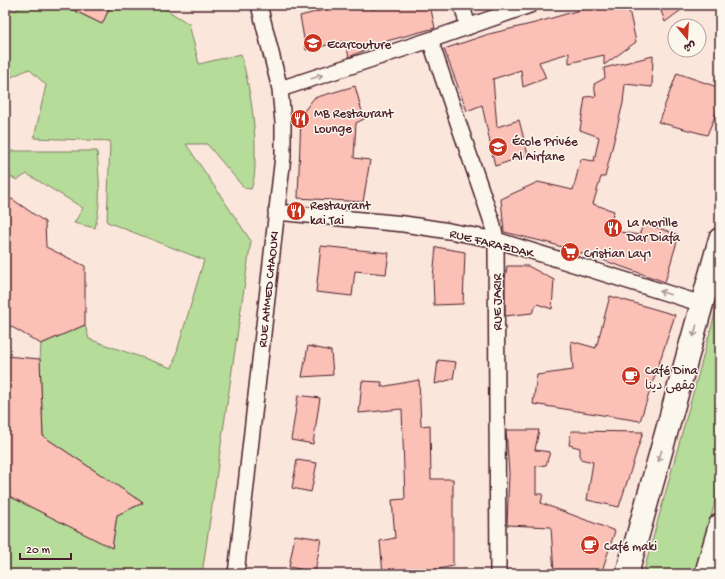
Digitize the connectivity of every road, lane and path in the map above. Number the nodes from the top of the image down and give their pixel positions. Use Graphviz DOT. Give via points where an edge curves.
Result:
graph roads {
  1 [pos="258,5"];
  2 [pos="462,5"];
  3 [pos="530,5"];
  4 [pos="468,27"];
  5 [pos="430,40"];
  6 [pos="280,89"];
  7 [pos="276,212"];
  8 [pos="720,239"];
  9 [pos="496,240"];
  10 [pos="702,304"];
  11 [pos="720,525"];
  12 [pos="236,574"];
  13 [pos="498,574"];
  14 [pos="627,574"];
  15 [pos="706,574"];
  1 -- 6 [label="street, RUE AHMED CHAOUKI"];
  2 -- 4 [label="street"];
  3 -- 4 [label="street"];
  4 -- 5 [label="street"];
  6 -- 5 [label="street, one-way"];
  5 -- 9 [label="street, RUE JARIR"];
  6 -- 7 [label="street, RUE AHMED CHAOUKI" via="283,122 282,156"];
  7 -- 9 [label="street, RUE FARAZDAK" via="404,224"];
  7 -- 12 [label="street, RUE AHMED CHAOUKI"];
  8 -- 10 [label="main road"];
  10 -- 9 [label="street, RUE FARAZDAK, one-way"];
  9 -- 13 [label="street, RUE JARIR"];
  10 -- 14 [label="main road, one-way"];
  11 -- 15 [label="main road"];
}
